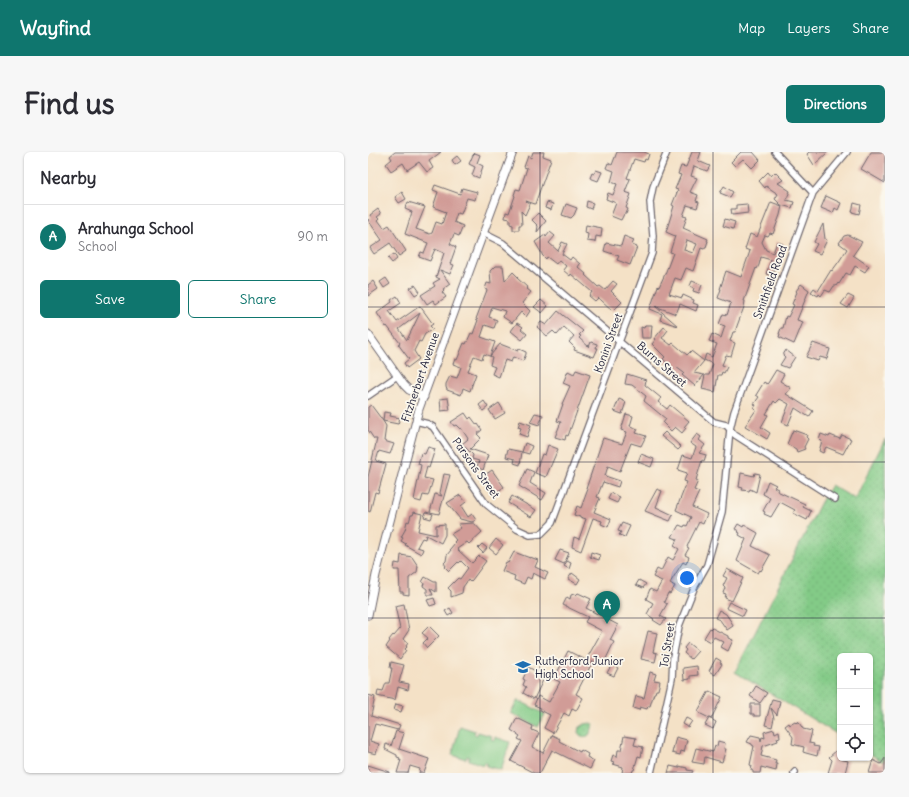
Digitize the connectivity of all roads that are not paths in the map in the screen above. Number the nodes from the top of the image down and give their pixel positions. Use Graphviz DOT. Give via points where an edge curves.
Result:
graph roads {
  1 [pos="513,152"];
  2 [pos="667,152"];
  3 [pos="775,152"];
  4 [pos="847,152"];
  5 [pos="813,193"];
  6 [pos="483,233"];
  7 [pos="368,334"];
  8 [pos="619,341"];
  9 [pos="397,376"];
  10 [pos="368,396"];
  11 [pos="424,397"];
  12 [pos="416,421"];
  13 [pos="730,429"];
  14 [pos="835,499"];
  15 [pos="541,534"];
  16 [pos="368,615"];
  17 [pos="651,773"];
  1 -- 6 [label="main road, Fitzherbert Avenue"];
  2 -- 8 [label="street, Konini Street" via="650,202 652,253"];
  3 -- 5 [label="street"];
  4 -- 5 [label="street, Smithfield Road"];
  5 -- 13 [label="street, Smithfield Road"];
  6 -- 8 [label="street, Burns Street" via="503,243"];
  6 -- 11 [label="main road, Fitzherbert Avenue"];
  7 -- 9 [label="main road"];
  8 -- 13 [label="street, Burns Street" via="714,422 726,424"];
  8 -- 15 [label="street, Konini Street" via="552,523"];
  9 -- 10 [label="street"];
  9 -- 11 [label="main road" via="409,390"];
  11 -- 12 [label="main road, Fitzherbert Avenue"];
  12 -- 15 [label="street, Parsons Street" via="433,428 486,504 517,529 530,535"];
  12 -- 16 [label="main road, Fitzherbert Avenue"];
  13 -- 14 [label="street, Burns Street" via="735,435"];
  13 -- 17 [label="street, Toi Street" via="722,512 707,564 679,626 672,679"];
}
